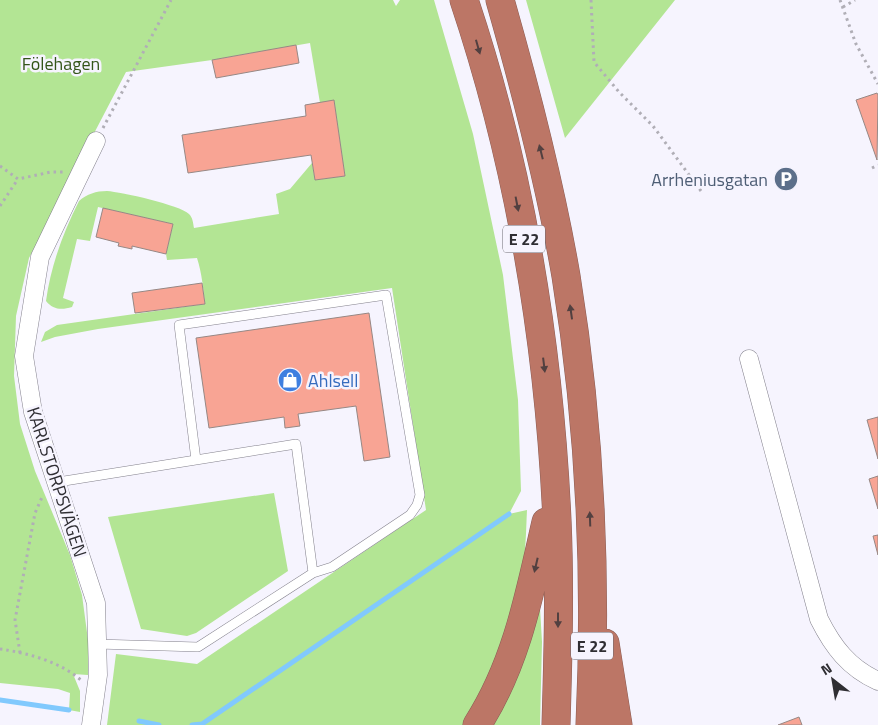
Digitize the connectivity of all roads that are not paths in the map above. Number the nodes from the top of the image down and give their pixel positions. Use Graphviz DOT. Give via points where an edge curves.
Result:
graph roads {
  1 [pos="464,0"];
  2 [pos="500,0"];
  3 [pos="96,141"];
  4 [pos="749,359"];
  5 [pos="196,460"];
  6 [pos="58,482"];
  7 [pos="555,484"];
  8 [pos="592,568"];
  9 [pos="313,573"];
  10 [pos="97,644"];
  11 [pos="878,681"];
  12 [pos="91,725"];
  13 [pos="477,725"];
  14 [pos="556,725"];
  15 [pos="590,725"];
  16 [pos="618,725"];
  1 -- 7 [label="highway, E 22, one-way" via="491,90 532,277"];
  8 -- 2 [label="highway, E 22, one-way" via="584,430 566,275 543,160"];
  3 -- 6 [label="street, KARLSTORPSVÄGEN" via="40,257 24,356 33,412"];
  4 -- 11 [label="street" via="819,619 846,661"];
  5 -- 6 [label="lane"];
  5 -- 9 [label="lane" via="296,444"];
  5 -- 9 [label="lane" via="179,325 386,294 420,495 410,515 332,567"];
  6 -- 10 [label="street, KARLSTORPSVÄGEN" via="96,603"];
  7 -- 13 [label="highway, one-way" via="528,606 515,648"];
  7 -- 14 [label="highway, E 22, one-way"];
  8 -- 15 [label="highway, E 22"];
  8 -- 16 [label="highway"];
  9 -- 10 [label="lane" via="198,647"];
  10 -- 12 [label="street, KARLSTORPSVÄGEN"];
}
